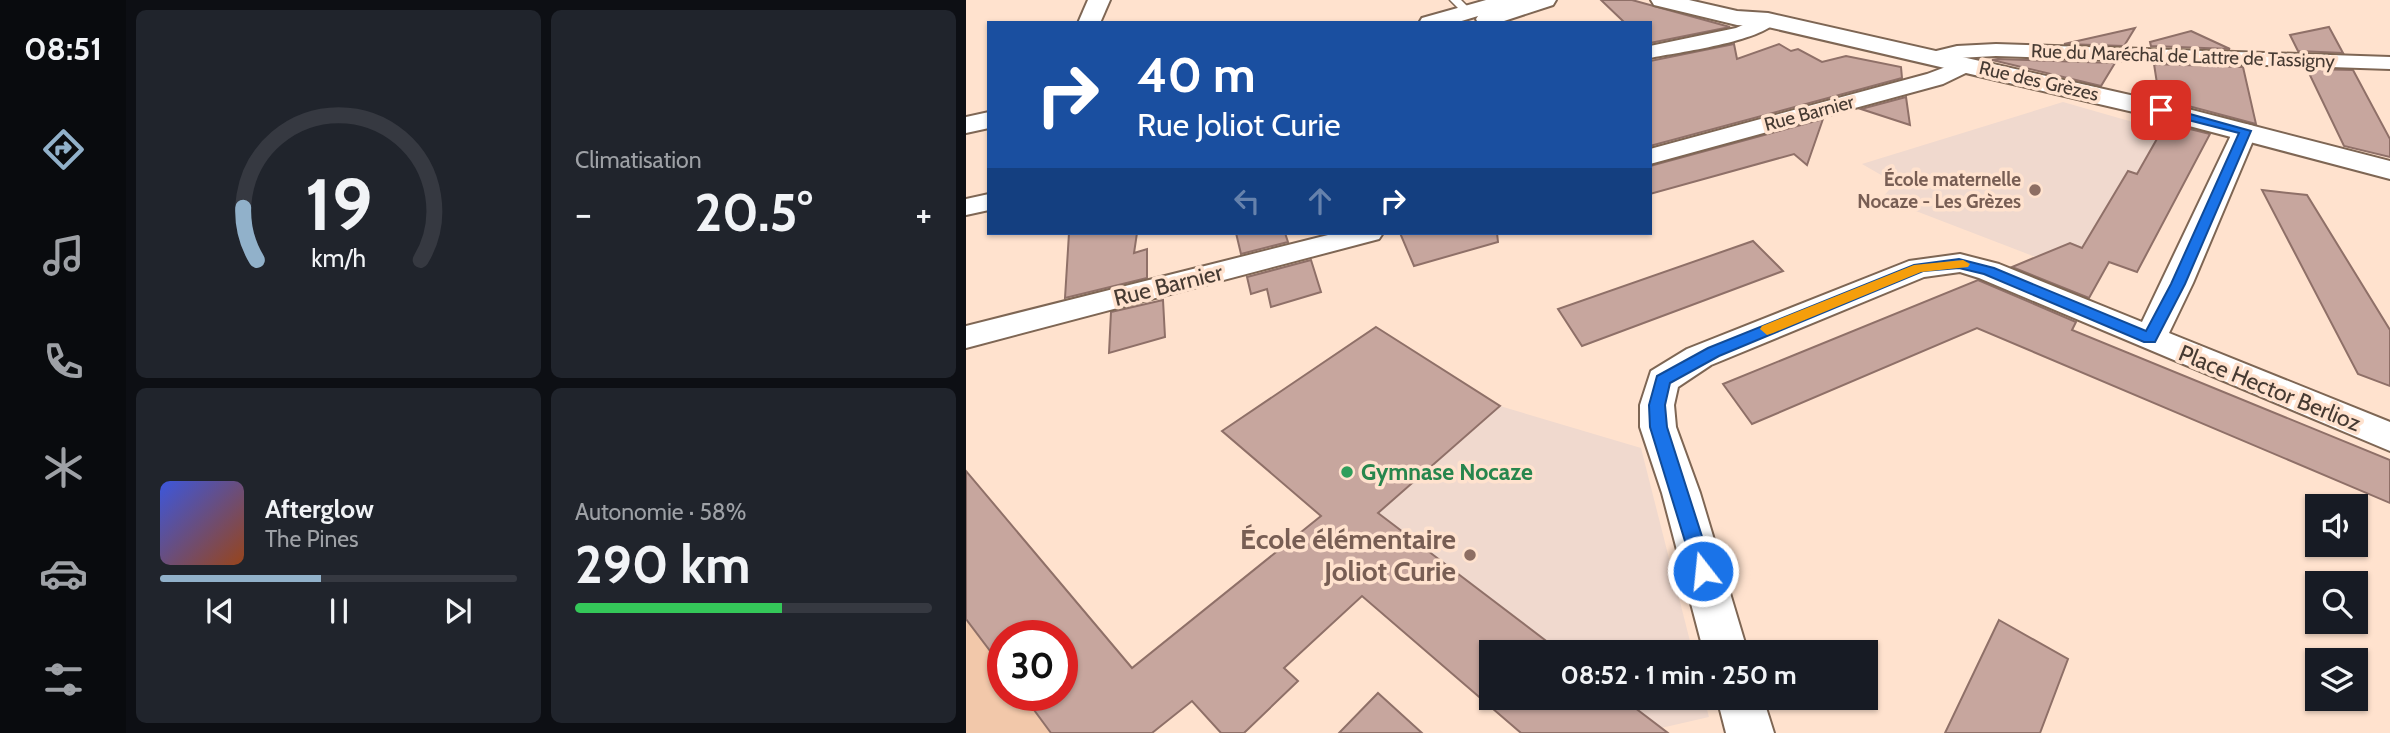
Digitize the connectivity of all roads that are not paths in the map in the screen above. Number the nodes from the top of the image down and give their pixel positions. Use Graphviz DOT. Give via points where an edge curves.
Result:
graph roads {
  1 [pos="1099,0"];
  2 [pos="1509,0"];
  3 [pos="1545,0"];
  4 [pos="1662,0"];
  5 [pos="1703,0"];
  6 [pos="1466,12"];
  7 [pos="1768,20"];
  8 [pos="1090,21"];
  9 [pos="1437,21"];
  10 [pos="1652,52"];
  11 [pos="1935,57"];
  12 [pos="2390,63"];
  13 [pos="1966,65"];
  14 [pos="987,120"];
  15 [pos="966,125"];
  16 [pos="2245,131"];
  17 [pos="1652,156"];
  18 [pos="2390,170"];
  19 [pos="987,202"];
  20 [pos="966,207"];
  21 [pos="1361,235"];
  22 [pos="966,337"];
  23 [pos="2150,338"];
  24 [pos="2390,437"];
  25 [pos="1722,640"];
  26 [pos="1743,710"];
  27 [pos="1749,733"];
  1 -- 8 [label="street"];
  2 -- 6 [label="street"];
  3 -- 6 [label="street"];
  4 -- 7 [label="street, Rue des Grèzes" via="1737,18"];
  5 -- 7 [label="street, Rue des Grèzes"];
  6 -- 9 [label="street"];
  7 -- 10 [label="street" via="1742,33"];
  7 -- 11 [label="street, Rue des Grèzes"];
  11 -- 12 [label="street, Rue du Maréchal de Lattre de Tassigny" via="1996,50"];
  11 -- 13 [label="street, Rue des Grèzes"];
  13 -- 16 [label="street, Rue des Grèzes"];
  13 -- 17 [label="street, Rue Barnier" via="1935,79"];
  14 -- 15 [label="street"];
  16 -- 18 [label="street, Rue des Grèzes"];
  16 -- 23 [label="street"];
  19 -- 20 [label="street"];
  21 -- 22 [label="street, Rue Barnier"];
  23 -- 24 [label="street, Place Hector Berlioz"];
  23 -- 25 [label="street, Place Hector Berlioz" via="1989,271 1959,263 1934,264 1713,352 1662,380 1658,427"];
  26 -- 27 [label="street"];
}
